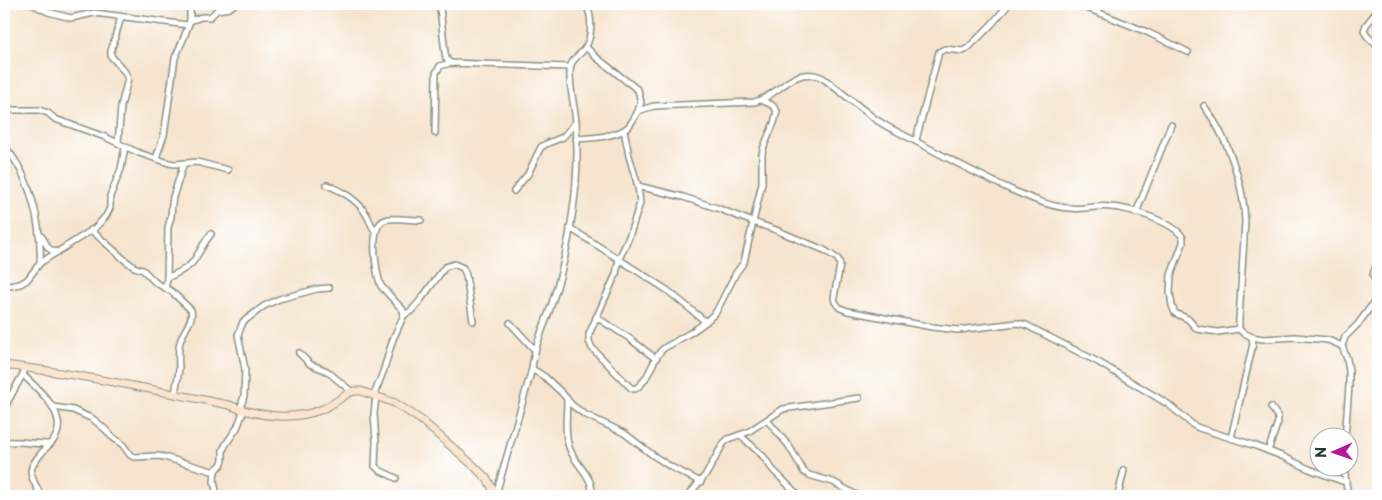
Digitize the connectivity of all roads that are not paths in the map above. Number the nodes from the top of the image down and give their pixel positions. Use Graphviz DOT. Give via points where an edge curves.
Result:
graph roads {
  1 [pos="32,4"];
  2 [pos="190,4"];
  3 [pos="235,4"];
  4 [pos="438,4"];
  5 [pos="586,4"];
  6 [pos="1009,4"];
  7 [pos="1077,4"];
  8 [pos="1378,10"];
  9 [pos="121,17"];
  10 [pos="189,23"];
  11 [pos="586,47"];
  12 [pos="1378,47"];
  13 [pos="1188,52"];
  14 [pos="450,63"];
  15 [pos="570,67"];
  16 [pos="762,100"];
  17 [pos="1204,106"];
  18 [pos="4,109"];
  19 [pos="638,111"];
  20 [pos="576,121"];
  21 [pos="1171,125"];
  22 [pos="624,130"];
  23 [pos="435,133"];
  24 [pos="576,139"];
  25 [pos="916,140"];
  26 [pos="118,143"];
  27 [pos="4,146"];
  28 [pos="125,147"];
  29 [pos="156,158"];
  30 [pos="184,163"];
  31 [pos="228,170"];
  32 [pos="327,184"];
  33 [pos="638,186"];
  34 [pos="514,191"];
  35 [pos="1136,213"];
  36 [pos="421,220"];
  37 [pos="753,222"];
  38 [pos="570,228"];
  39 [pos="91,230"];
  40 [pos="38,233"];
  41 [pos="376,233"];
  42 [pos="211,234"];
  43 [pos="57,252"];
  44 [pos="619,259"];
  45 [pos="1378,260"];
  46 [pos="40,263"];
  47 [pos="167,278"];
  48 [pos="1378,284"];
  49 [pos="4,287"];
  50 [pos="165,287"];
  51 [pos="329,288"];
  52 [pos="1378,297"];
  53 [pos="404,315"];
  54 [pos="596,317"];
  55 [pos="473,321"];
  56 [pos="706,322"];
  57 [pos="510,323"];
  58 [pos="1240,329"];
  59 [pos="1252,337"];
  60 [pos="1342,346"];
  61 [pos="535,350"];
  62 [pos="299,353"];
  63 [pos="656,359"];
  64 [pos="4,365"];
  65 [pos="532,368"];
  66 [pos="25,371"];
  67 [pos="352,392"];
  68 [pos="175,394"];
  69 [pos="375,395"];
  70 [pos="859,398"];
  71 [pos="567,399"];
  72 [pos="53,407"];
  73 [pos="1271,407"];
  74 [pos="242,410"];
  75 [pos="4,413"];
  76 [pos="767,420"];
  77 [pos="1346,428"];
  78 [pos="740,435"];
  79 [pos="1231,438"];
  80 [pos="4,442"];
  81 [pos="50,444"];
  82 [pos="1268,451"];
  83 [pos="1124,470"];
  84 [pos="214,472"];
  85 [pos="396,478"];
  86 [pos="1345,478"];
  87 [pos="701,482"];
  88 [pos="1345,482"];
  89 [pos="496,495"];
  90 [pos="41,496"];
  91 [pos="217,496"];
  92 [pos="592,496"];
  93 [pos="688,496"];
  94 [pos="799,496"];
  95 [pos="858,496"];
  96 [pos="1118,496"];
  97 [pos="1348,496"];
  1 -- 9 [label="street" via="71,18 94,13"];
  2 -- 10 [label="street"];
  3 -- 10 [label="street"];
  4 -- 14 [label="street" via="446,58"];
  5 -- 11 [label="street" via="591,23"];
  6 -- 25 [label="street" via="968,48 939,52"];
  7 -- 13 [label="street"];
  8 -- 12 [label="street" via="1364,31"];
  9 -- 10 [label="street"];
  9 -- 26 [label="street" via="111,51 111,56 128,80 121,106"];
  10 -- 29 [label="street" via="175,58 164,135"];
  11 -- 15 [label="street"];
  11 -- 19 [label="street" via="638,90 641,102"];
  14 -- 15 [label="street"];
  14 -- 23 [label="street" via="440,66 436,74"];
  15 -- 20 [label="street"];
  16 -- 19 [label="street" via="654,106"];
  16 -- 25 [label="street" via="792,79 815,75 875,119"];
  16 -- 37 [label="street" via="777,111 762,154 762,183"];
  17 -- 58 [label="street" via="1224,140 1244,206"];
  18 -- 26 [label="street" via="48,112 55,119"];
  19 -- 22 [label="street"];
  20 -- 24 [label="street"];
  20 -- 34 [label="street" via="563,137 541,148 528,174"];
  21 -- 35 [label="street"];
  22 -- 24 [label="street"];
  22 -- 33 [label="street"];
  24 -- 38 [label="street"];
  25 -- 35 [label="street" via="975,173 1033,199 1068,208 1110,206"];
  26 -- 28 [label="street"];
  27 -- 40 [label="street" via="21,172 32,202"];
  28 -- 29 [label="street"];
  28 -- 39 [label="street" via="110,196 109,212"];
  29 -- 30 [label="street"];
  30 -- 31 [label="street" via="197,162"];
  30 -- 47 [label="street" via="168,226"];
  32 -- 41 [label="street" via="360,205"];
  33 -- 37 [label="street" via="692,200"];
  33 -- 44 [label="street" via="640,203"];
  35 -- 58 [label="street" via="1168,224 1183,238 1170,282 1175,313 1202,331"];
  36 -- 41 [label="street" via="384,221"];
  37 -- 56 [label="street" via="744,262 716,312"];
  37 -- 79 [label="street" via="806,242 838,259 840,265 834,297 840,308 958,330 1026,324 1168,404 1199,428"];
  38 -- 44 [label="street"];
  38 -- 61 [label="street" via="552,304"];
  39 -- 43 [label="street"];
  39 -- 50 [label="street" via="126,262"];
  40 -- 43 [label="street" via="47,248"];
  40 -- 46 [label="street"];
  41 -- 53 [label="street" via="379,281"];
  42 -- 47 [label="street" via="191,264"];
  43 -- 46 [label="street"];
  44 -- 54 [label="street" via="616,274"];
  44 -- 56 [label="street" via="668,290"];
  45 -- 48 [label="street" via="1373,274"];
  46 -- 49 [label="street" via="27,280"];
  47 -- 50 [label="street"];
  50 -- 68 [label="street" via="189,307 192,314 180,340"];
  51 -- 74 [label="street" via="278,299 243,322 238,335 245,369"];
  52 -- 60 [label="street" via="1345,336"];
  53 -- 55 [label="street" via="419,302 444,267 454,264 466,275"];
  53 -- 69 [label="street"];
  54 -- 63 [label="street"];
  54 -- 63 [label="street" via="589,334 592,348 631,388 639,387"];
  56 -- 63 [label="street" via="661,350"];
  57 -- 61 [label="street"];
  58 -- 59 [label="street"];
  59 -- 60 [label="street" via="1328,340"];
  59 -- 79 [label="street"];
  60 -- 77 [label="street" via="1347,359 1349,386"];
  61 -- 65 [label="street"];
  62 -- 67 [label="street"];
  64 -- 66 [label="street"];
  65 -- 71 [label="street"];
  65 -- 89 [label="street"];
  66 -- 68 [label="street" via="77,375"];
  66 -- 72 [label="street"];
  66 -- 75 [label="street"];
  67 -- 69 [label="street"];
  67 -- 74 [label="street" via="311,413 270,416"];
  68 -- 74 [label="street"];
  69 -- 85 [label="street" via="375,466"];
  69 -- 89 [label="street" via="395,403 421,420 487,479"];
  70 -- 76 [label="street" via="783,409"];
  71 -- 87 [label="street" via="584,414 624,433 671,467"];
  71 -- 92 [label="street" via="567,442 576,462 590,479"];
  72 -- 81 [label="street" via="59,427"];
  72 -- 84 [label="street" via="73,410 93,419 123,444 130,455 158,456"];
  73 -- 82 [label="street" via="1278,416 1278,422"];
  74 -- 84 [label="street" via="237,428 226,444 221,465"];
  76 -- 78 [label="street"];
  76 -- 95 [label="street" via="789,446 804,472 834,482"];
  78 -- 87 [label="street" via="723,444"];
  78 -- 94 [label="street"];
  79 -- 82 [label="street"];
  80 -- 81 [label="street"];
  81 -- 90 [label="street" via="32,469 32,478"];
  82 -- 88 [label="street"];
  83 -- 96 [label="street"];
  84 -- 91 [label="street"];
  86 -- 88 [label="street"];
  87 -- 93 [label="street"];
  88 -- 97 [label="street"];
}
